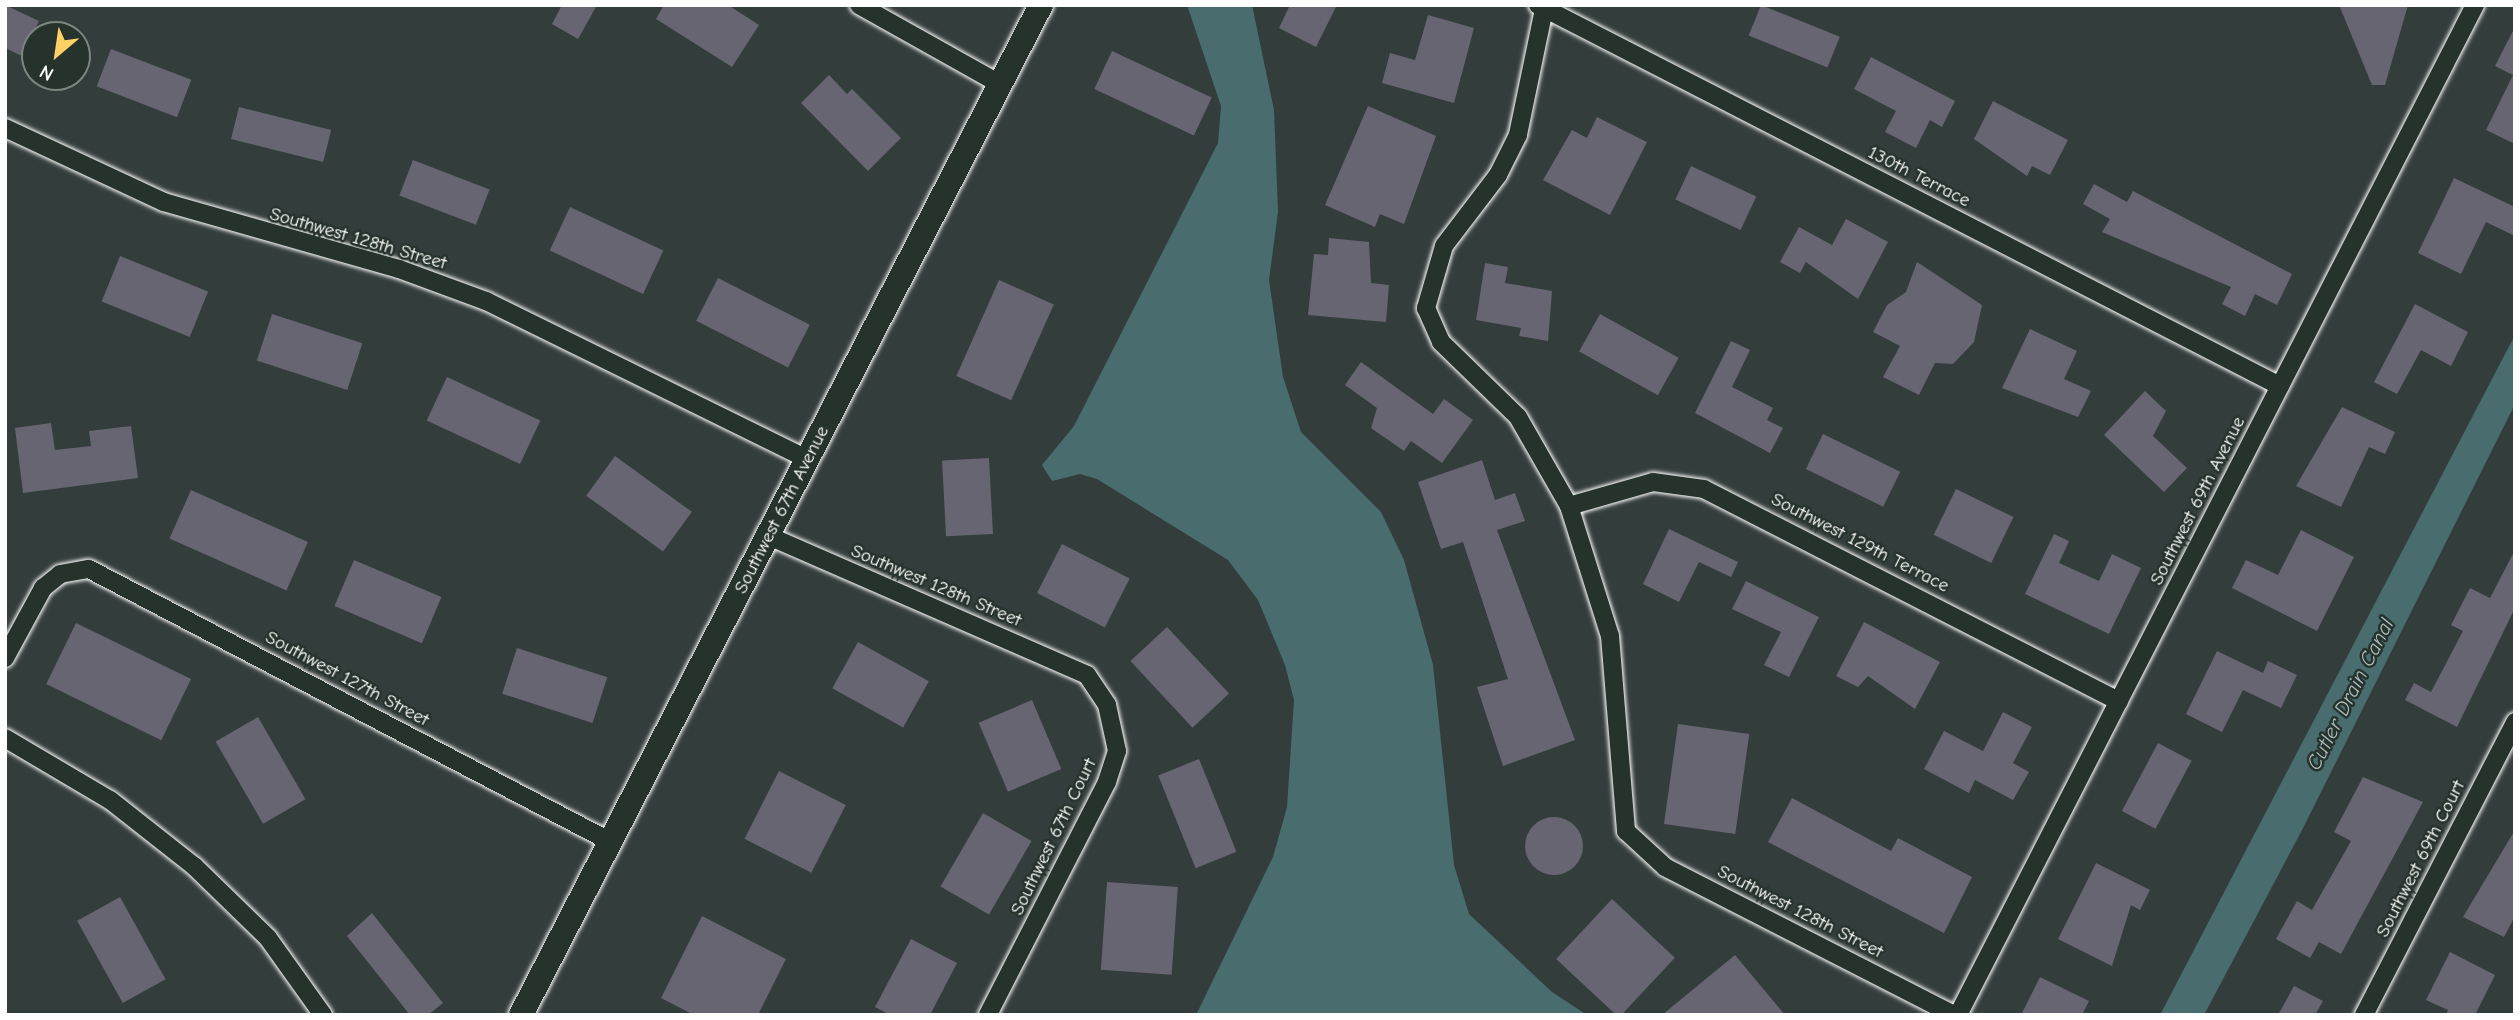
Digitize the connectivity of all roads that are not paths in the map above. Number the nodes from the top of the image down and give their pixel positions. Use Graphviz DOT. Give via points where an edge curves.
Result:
graph roads {
  1 [pos="859,5"];
  2 [pos="1041,5"];
  3 [pos="2475,5"];
  4 [pos="1541,7"];
  5 [pos="1000,84"];
  6 [pos="5,128"];
  7 [pos="2280,386"];
  8 [pos="807,459"];
  9 [pos="1569,506"];
  10 [pos="769,536"];
  11 [pos="5,658"];
  12 [pos="1087,675"];
  13 [pos="2119,701"];
  14 [pos="2515,722"];
  15 [pos="5,738"];
  16 [pos="611,842"];
  17 [pos="323,1015"];
  18 [pos="521,1015"];
  19 [pos="988,1015"];
  20 [pos="1956,1015"];
  21 [pos="2364,1015"];
  1 -- 5 [label="street"];
  2 -- 5 [label="main road, Southwest 67th Avenue"];
  3 -- 7 [label="street, Southwest 69th Avenue"];
  4 -- 7 [label="street, 130th Terrace"];
  4 -- 9 [label="street" via="1518,135 1498,175 1444,246 1426,299 1437,336 1518,417"];
  5 -- 8 [label="main road, Southwest 67th Avenue"];
  6 -- 8 [label="street, Southwest 128th Street" via="164,202 399,269 486,301"];
  7 -- 13 [label="street, Southwest 69th Avenue"];
  8 -- 10 [label="main road, Southwest 67th Avenue"];
  9 -- 13 [label="street, Southwest 129th Terrace" via="1653,482 1704,489"];
  9 -- 20 [label="street, Southwest 128th Street" via="1610,636 1619,799 1632,841 1665,867"];
  10 -- 12 [label="street, Southwest 128th Street"];
  10 -- 16 [label="main road, Southwest 67th Avenue"];
  11 -- 16 [label="street, Southwest 127th Street" via="36,597 60,574 89,569"];
  12 -- 19 [label="street, Southwest 67th Court" via="1107,705 1115,762"];
  13 -- 20 [label="street, Southwest 69th Avenue"];
  14 -- 21 [label="street, Southwest 69th Court"];
  15 -- 17 [label="street" via="110,800 194,866 268,938"];
  16 -- 18 [label="main road, Southwest 67th Avenue"];
}
